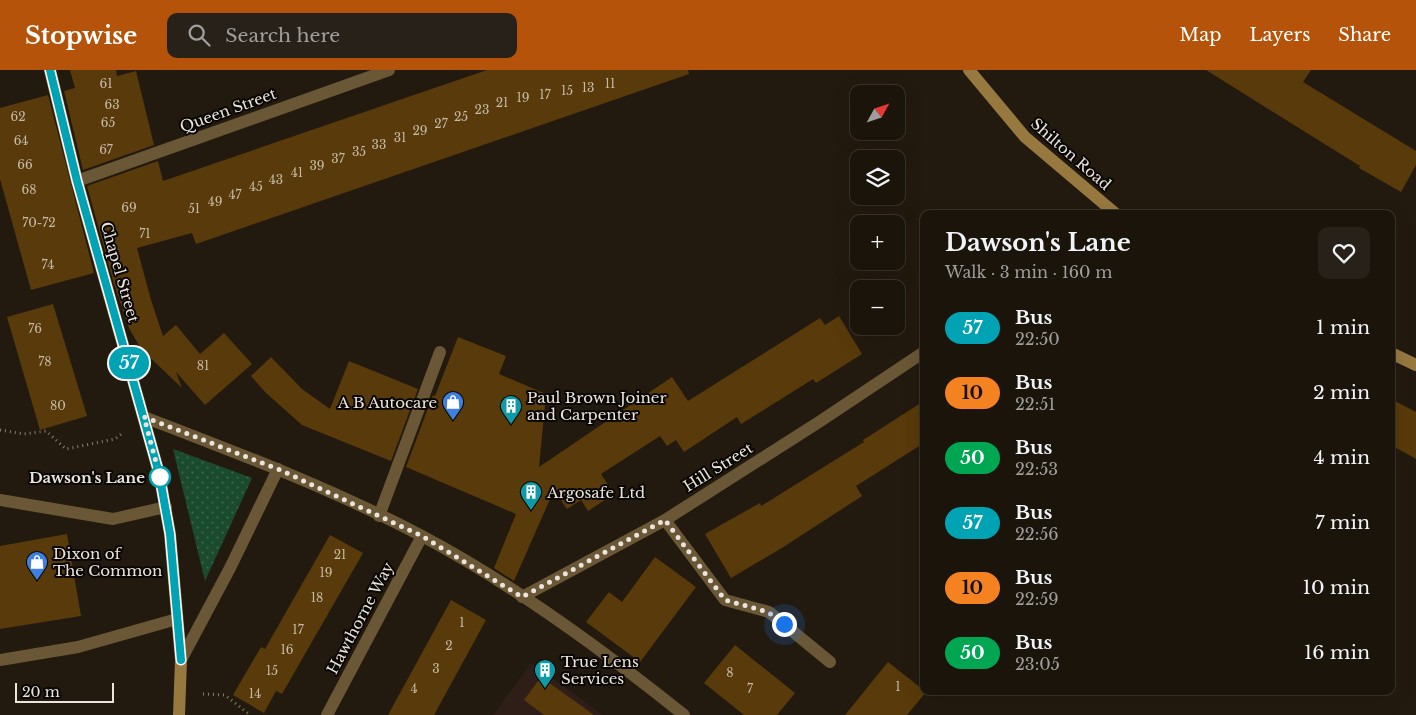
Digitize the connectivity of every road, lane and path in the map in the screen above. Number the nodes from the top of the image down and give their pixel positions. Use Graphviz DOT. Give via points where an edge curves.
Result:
graph roads {
  1 [pos="50,70"];
  2 [pos="389,70"];
  3 [pos="969,70"];
  4 [pos="77,181"];
  5 [pos="1111,210"];
  6 [pos="440,352"];
  7 [pos="920,355"];
  8 [pos="1395,355"];
  9 [pos="1416,366"];
  10 [pos="144,417"];
  11 [pos="0,430"];
  12 [pos="278,469"];
  13 [pos="0,500"];
  14 [pos="166,507"];
  15 [pos="379,516"];
  16 [pos="665,520"];
  17 [pos="422,536"];
  18 [pos="522,597"];
  19 [pos="177,619"];
  20 [pos="0,660"];
  21 [pos="181,660"];
  22 [pos="830,662"];
  23 [pos="180,693"];
  24 [pos="180,715"];
  25 [pos="250,715"];
  26 [pos="327,715"];
  27 [pos="684,715"];
  1 -- 4 [label="street, Chapel Street"];
  2 -- 4 [label="street, Queen Street"];
  3 -- 5 [label="street, Shilton Road" via="1025,136"];
  4 -- 10 [label="street, Chapel Street"];
  6 -- 15 [label="street"];
  7 -- 16 [label="street, Hill Street"];
  8 -- 9 [label="street"];
  10 -- 11 [label="path" via="115,439 66,449 46,431 24,434"];
  10 -- 12 [label="street"];
  10 -- 14 [label="street, Chapel Street"];
  12 -- 15 [label="street"];
  12 -- 21 [label="street"];
  13 -- 14 [label="street" via="113,519"];
  14 -- 19 [label="street, Chapel Street"];
  15 -- 17 [label="street"];
  16 -- 18 [label="street, Hill Street"];
  16 -- 22 [label="street" via="725,600 768,612"];
  17 -- 18 [label="street"];
  17 -- 26 [label="street, Hawthorne Way"];
  18 -- 27 [label="street" via="646,684"];
  19 -- 20 [label="street" via="78,647"];
  19 -- 21 [label="street, Chapel Street"];
  21 -- 23 [label="street, Chapel Street"];
  23 -- 24 [label="street, Chapel Street"];
  23 -- 25 [label="path" via="226,695"];
}
